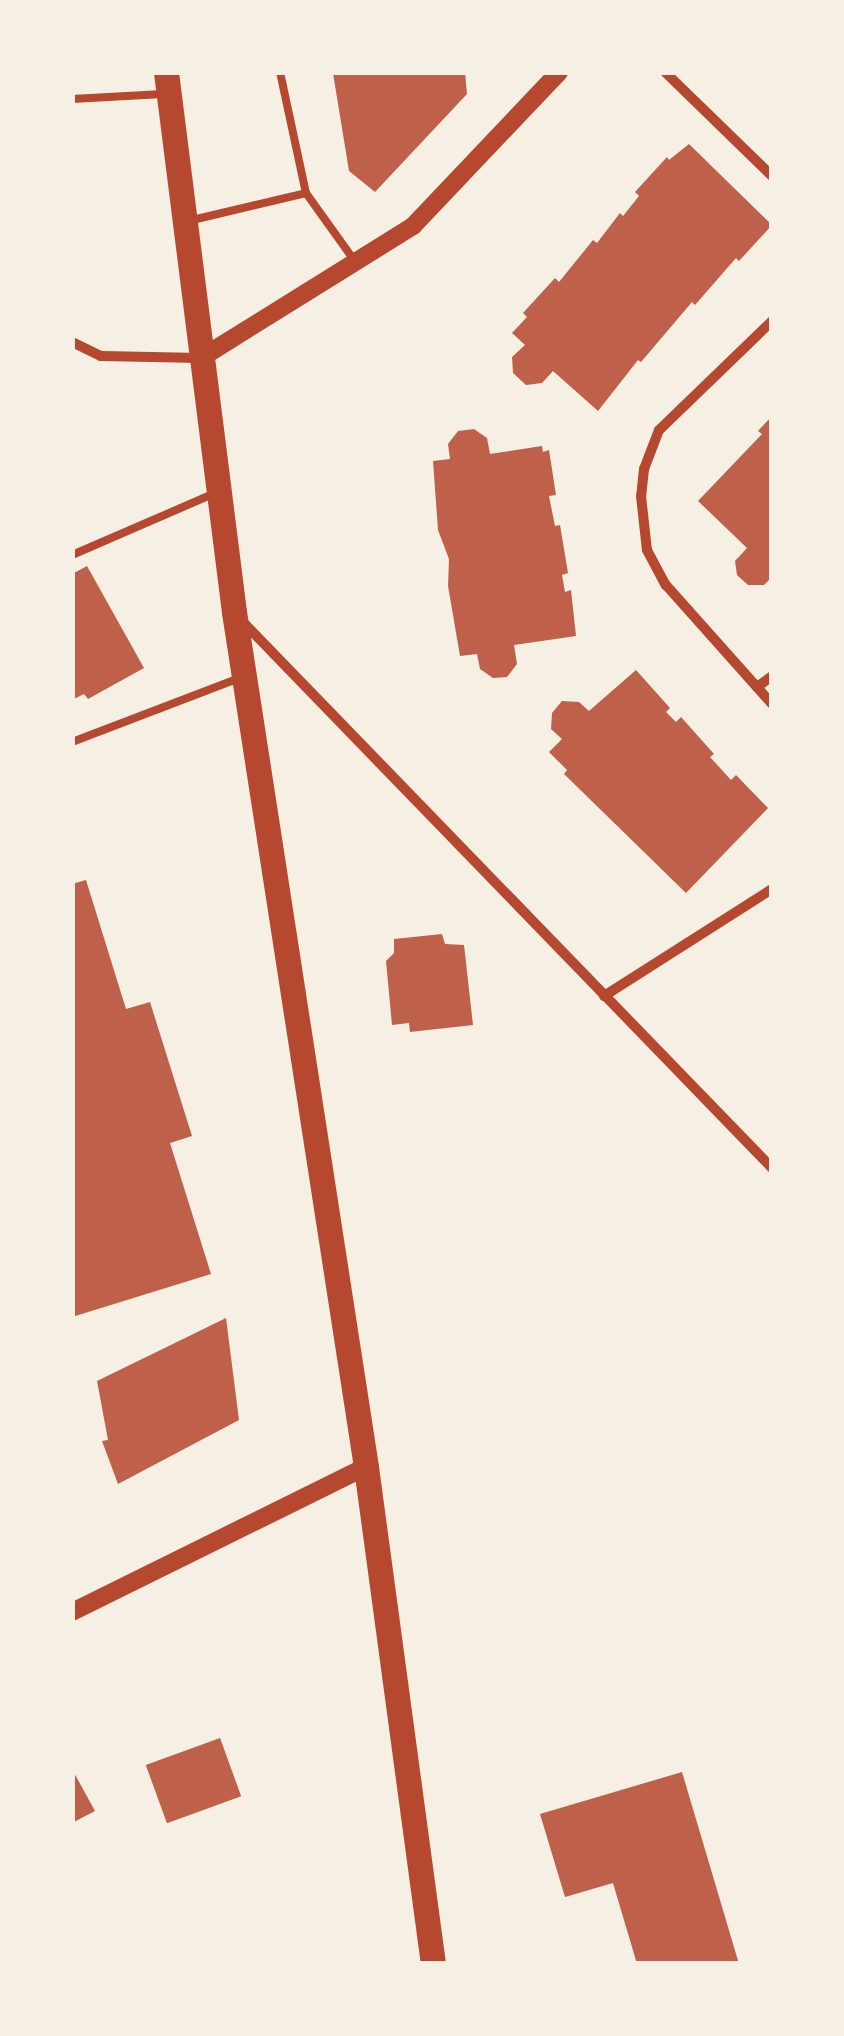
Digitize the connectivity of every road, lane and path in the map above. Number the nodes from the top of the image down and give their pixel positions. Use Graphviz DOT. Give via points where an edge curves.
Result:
graph roads {
  1 [pos="280,72"];
  2 [pos="559,72"];
  3 [pos="665,72"];
  4 [pos="167,83"];
  5 [pos="72,99"];
  6 [pos="772,176"];
  7 [pos="306,193"];
  8 [pos="184,222"];
  9 [pos="357,263"];
  10 [pos="772,321"];
  11 [pos="72,342"];
  12 [pos="201,358"];
  13 [pos="218,492"];
  14 [pos="72,555"];
  15 [pos="234,612"];
  16 [pos="244,676"];
  17 [pos="772,676"];
  18 [pos="757,687"];
  19 [pos="772,704"];
  20 [pos="72,742"];
  21 [pos="772,888"];
  22 [pos="604,996"];
  23 [pos="772,1168"];
  24 [pos="366,1468"];
  25 [pos="72,1612"];
  26 [pos="433,1964"];
  1 -- 7 [label="lane"];
  2 -- 9 [label="street" via="414,226"];
  3 -- 6 [label="street"];
  4 -- 5 [label="lane"];
  4 -- 8 [label="main road"];
  7 -- 8 [label="lane"];
  7 -- 9 [label="lane"];
  8 -- 12 [label="main road"];
  9 -- 12 [label="street"];
  10 -- 18 [label="street" via="659,430 641,496 647,550 666,584"];
  11 -- 12 [label="street" via="101,356"];
  12 -- 13 [label="main road"];
  13 -- 14 [label="lane"];
  13 -- 15 [label="main road"];
  15 -- 16 [label="main road"];
  15 -- 22 [label="street"];
  16 -- 20 [label="lane"];
  16 -- 24 [label="main road"];
  17 -- 18 [label="street"];
  18 -- 19 [label="street"];
  21 -- 22 [label="street"];
  22 -- 23 [label="street"];
  24 -- 25 [label="street"];
  24 -- 26 [label="main road"];
}
